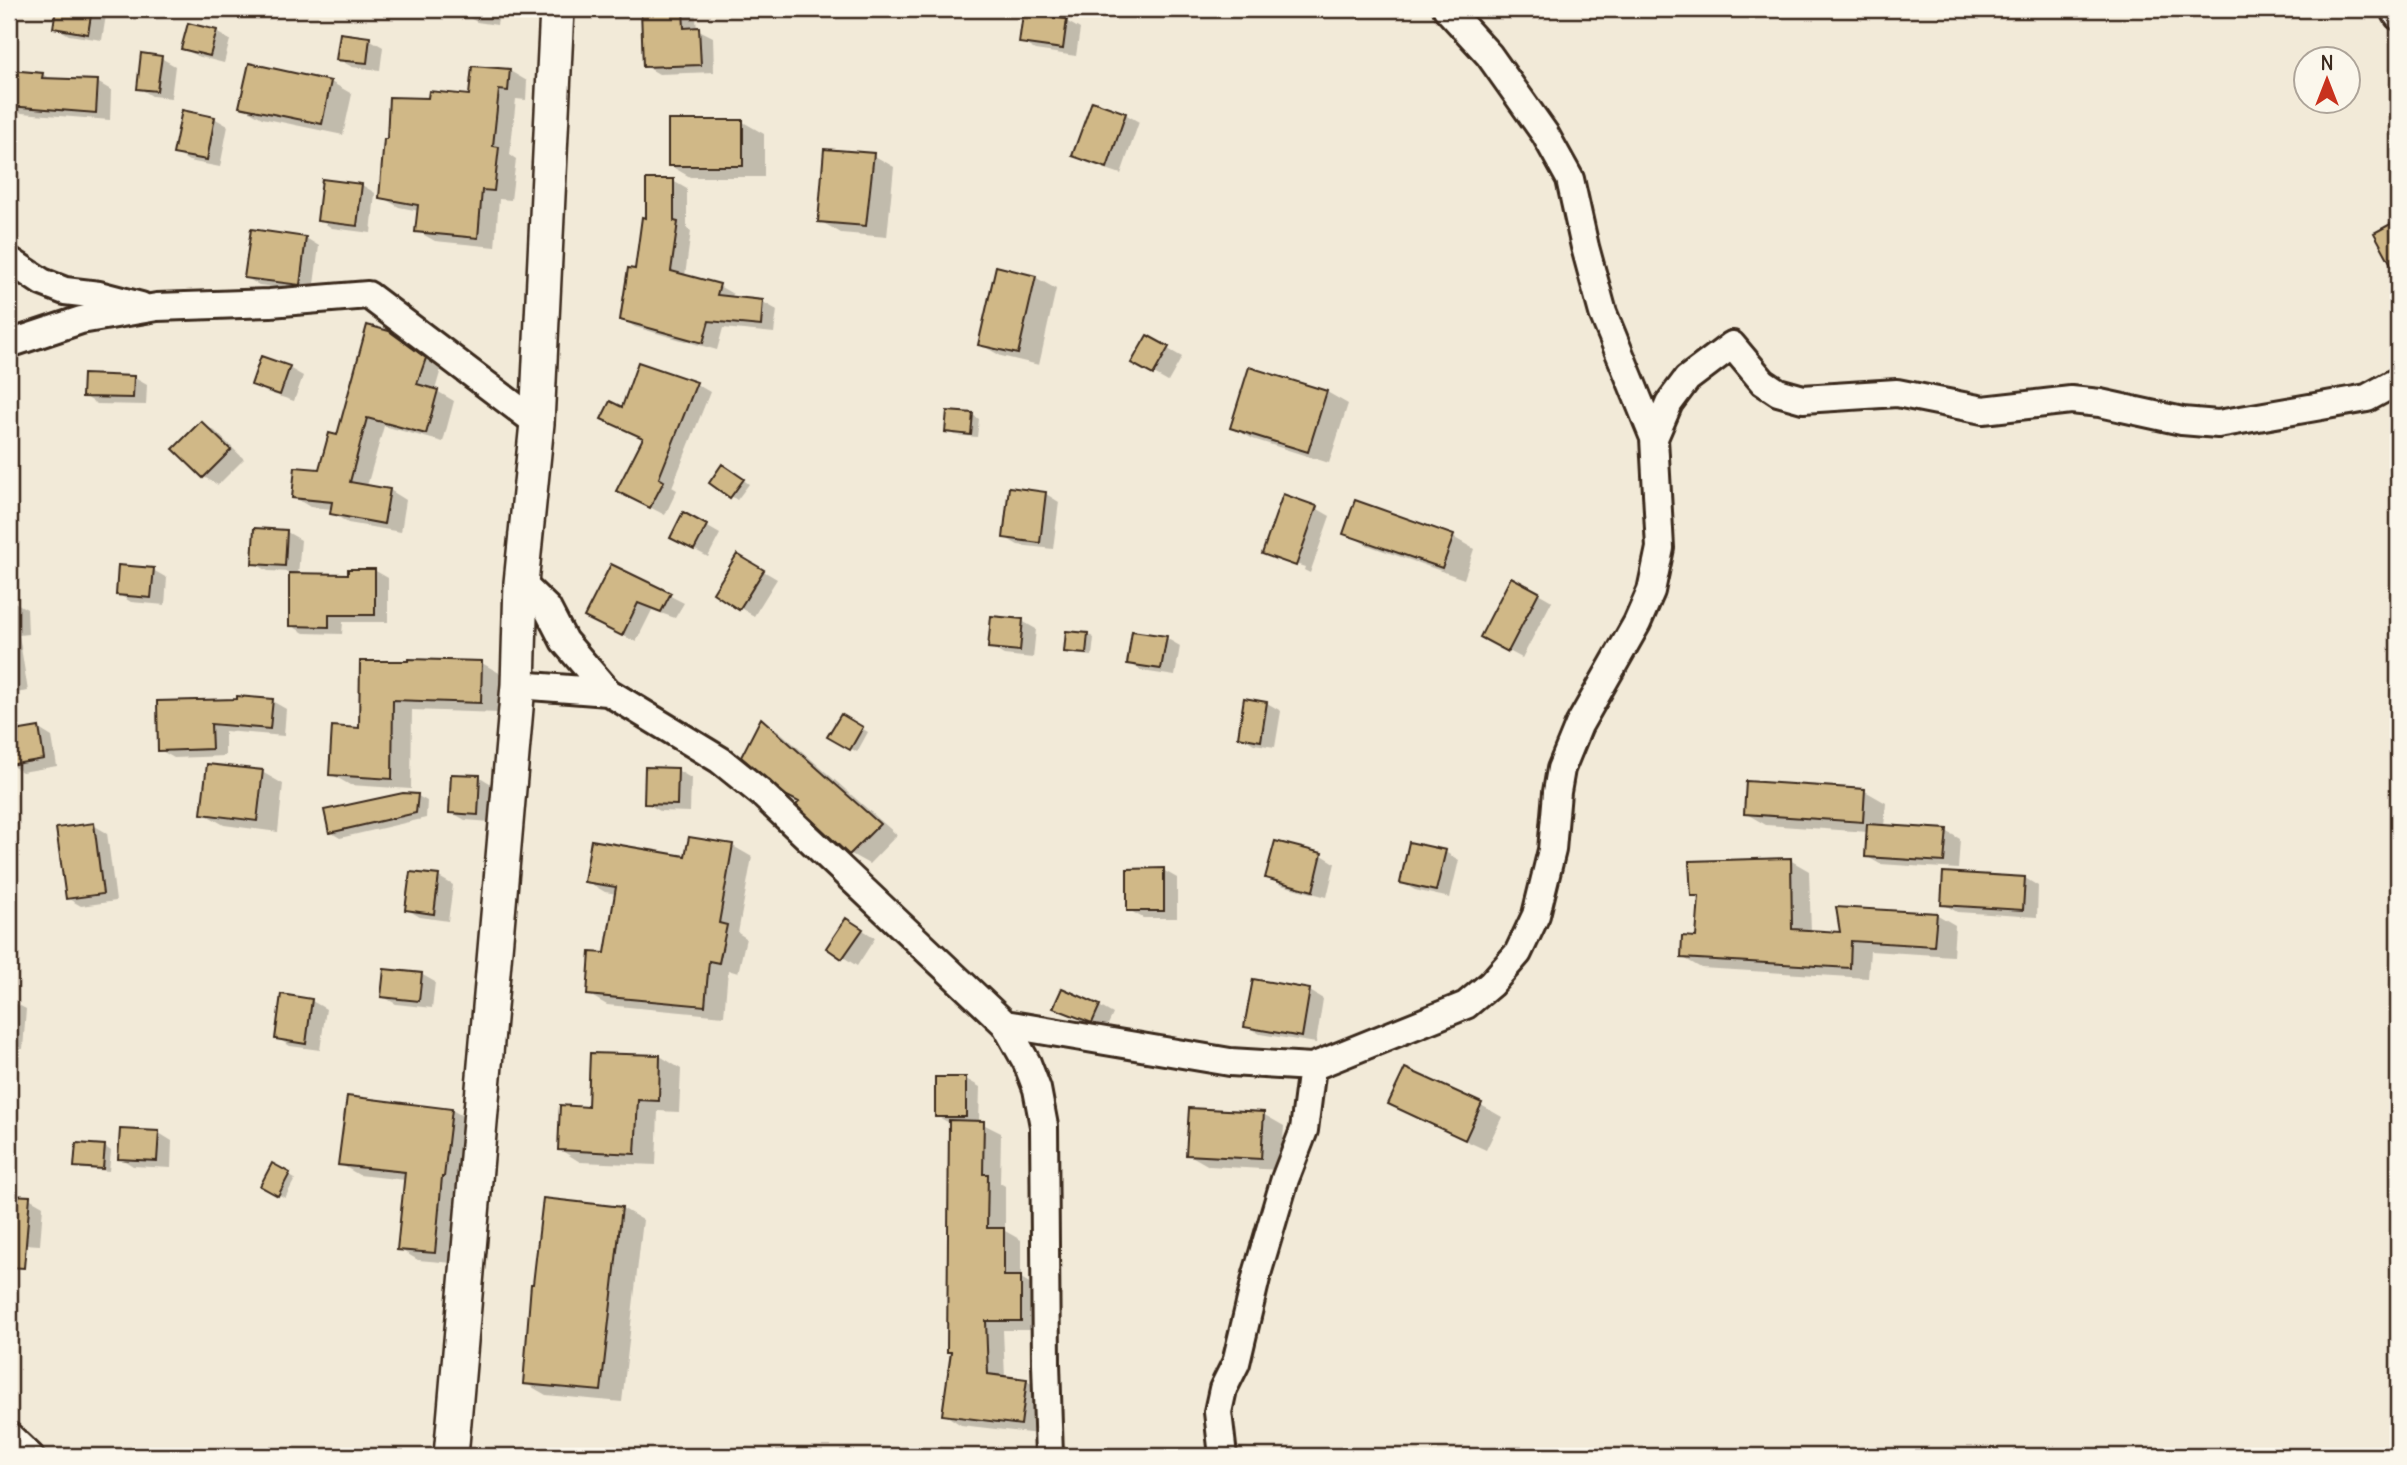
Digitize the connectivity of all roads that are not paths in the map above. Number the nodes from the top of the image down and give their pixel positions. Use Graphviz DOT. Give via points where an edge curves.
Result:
graph roads {
  1 [pos="557,9"];
  2 [pos="1447,9"];
  3 [pos="2394,9"];
  4 [pos="2398,16"];
  5 [pos="9,260"];
  6 [pos="149,308"];
  7 [pos="9,344"];
  8 [pos="2398,381"];
  9 [pos="537,423"];
  10 [pos="1654,438"];
  11 [pos="520,583"];
  12 [pos="518,685"];
  13 [pos="608,692"];
  14 [pos="1005,1024"];
  15 [pos="1311,1067"];
  16 [pos="9,1436"];
  17 [pos="30,1456"];
  18 [pos="451,1456"];
  19 [pos="1049,1456"];
  20 [pos="1223,1456"];
  1 -- 9 [label="street"];
  2 -- 10 [label="street" via="1489,55 1545,134 1570,179 1603,313"];
  3 -- 4 [label="street"];
  5 -- 6 [label="street" via="65,291"];
  6 -- 7 [label="street" via="81,320"];
  6 -- 9 [label="street" via="368,295"];
  8 -- 10 [label="street" via="2367,398 2207,424 2071,400 1983,410 1897,393 1803,399 1763,382 1732,345 1687,379 1669,403"];
  9 -- 11 [label="street"];
  10 -- 15 [label="street" via="1660,548 1651,591 1579,725 1561,769 1552,850 1536,915 1518,953 1466,1005"];
  11 -- 12 [label="street"];
  11 -- 13 [label="street" via="547,608 564,641"];
  12 -- 13 [label="street"];
  12 -- 18 [label="street"];
  13 -- 14 [label="street" via="720,760 761,793"];
  14 -- 15 [label="street" via="1230,1062"];
  14 -- 19 [label="street" via="1037,1089 1044,1126"];
  15 -- 20 [label="street" via="1304,1130 1257,1274 1236,1363 1223,1389 1218,1412"];
  16 -- 17 [label="street"];
}
